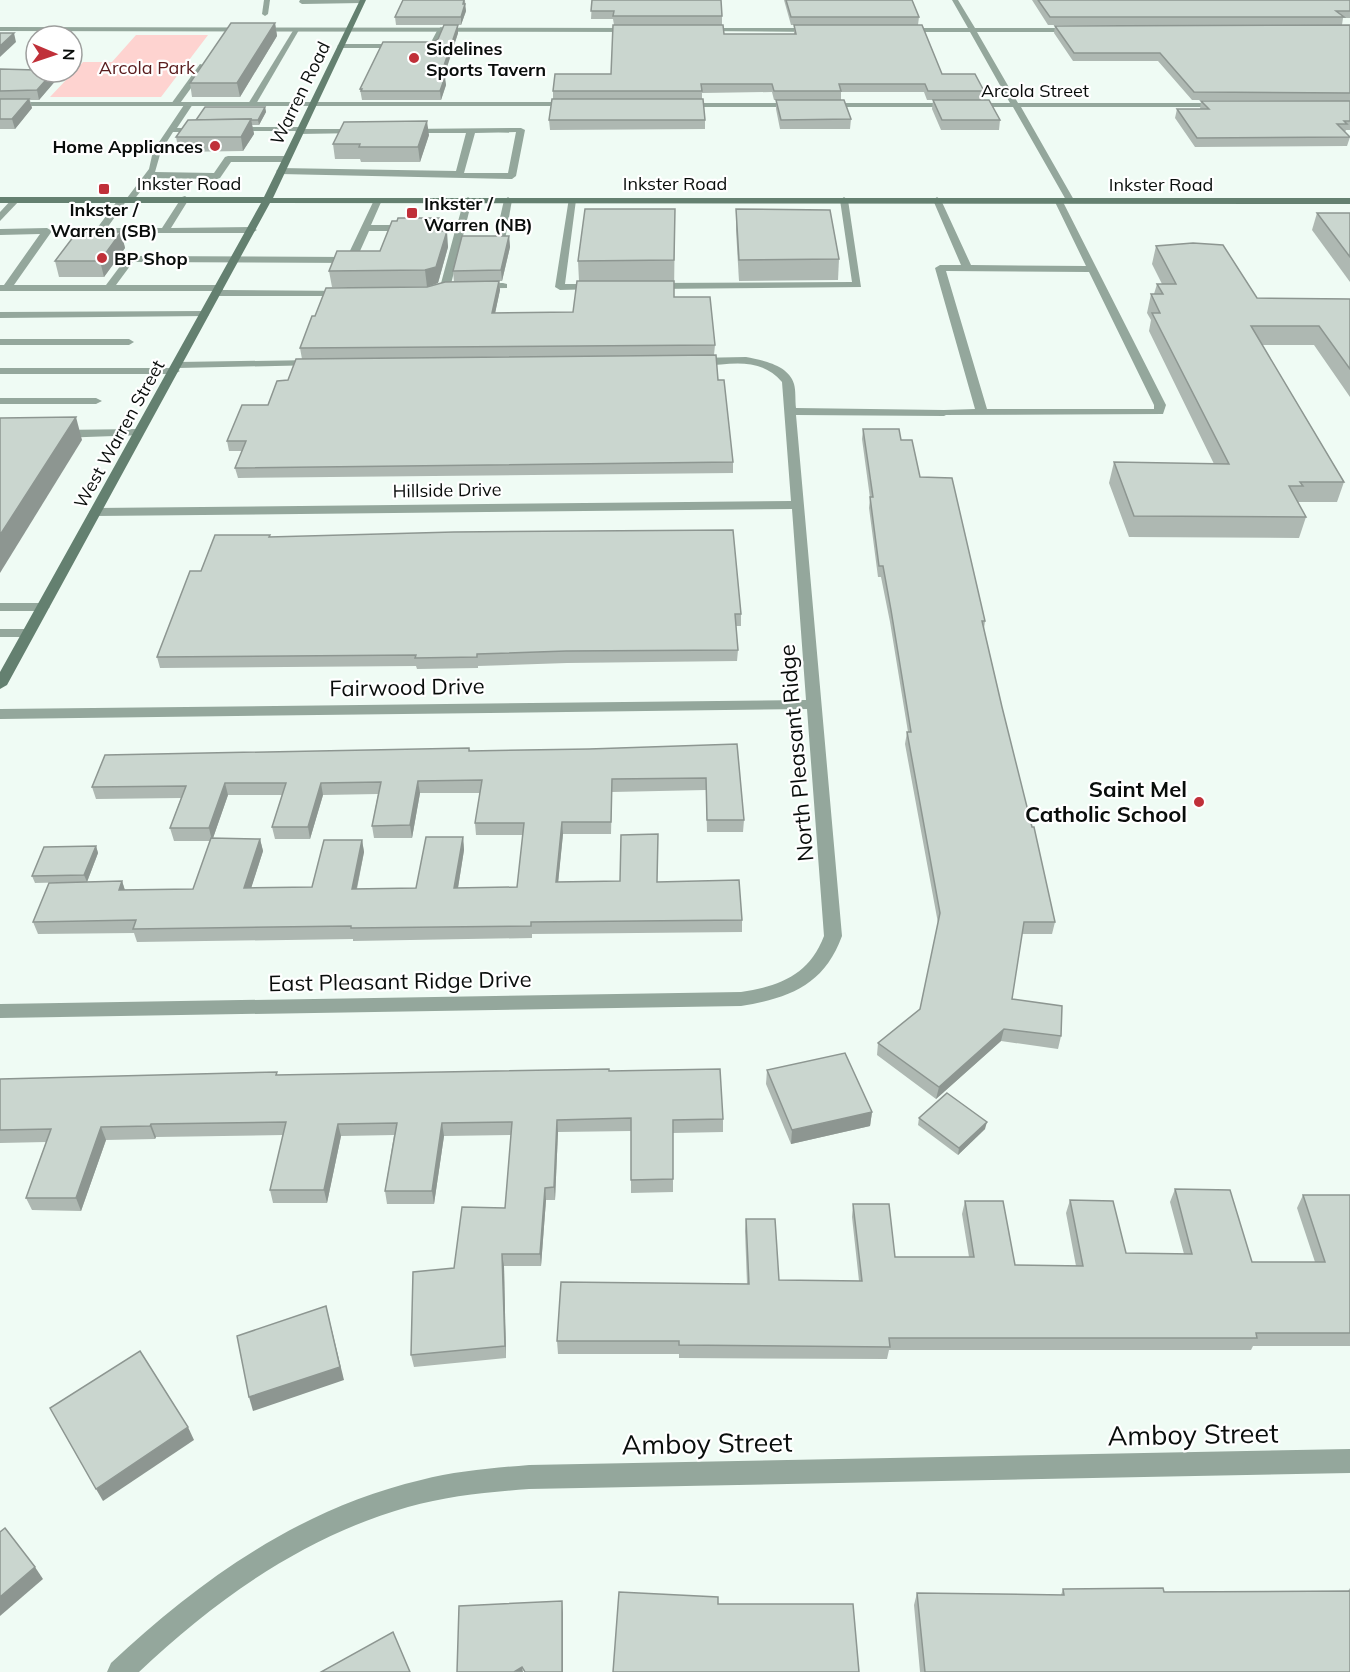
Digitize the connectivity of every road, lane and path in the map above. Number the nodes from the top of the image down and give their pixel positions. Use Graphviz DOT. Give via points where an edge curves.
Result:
graph roads {
  1 [pos="267,0"];
  2 [pos="303,0"];
  3 [pos="955,0"];
  4 [pos="363,1"];
  5 [pos="265,14"];
  6 [pos="259,21"];
  7 [pos="0,29"];
  8 [pos="350,29"];
  9 [pos="441,29"];
  10 [pos="230,30"];
  11 [pos="257,30"];
  12 [pos="296,30"];
  13 [pos="644,30"];
  14 [pos="691,30"];
  15 [pos="823,30"];
  16 [pos="894,30"];
  17 [pos="972,30"];
  18 [pos="1088,30"];
  19 [pos="223,39"];
  20 [pos="341,46"];
  21 [pos="209,57"];
  22 [pos="0,104"];
  23 [pos="175,104"];
  24 [pos="189,104"];
  25 [pos="252,104"];
  26 [pos="313,104"];
  27 [pos="577,104"];
  28 [pos="673,105"];
  29 [pos="804,105"];
  30 [pos="816,105"];
  31 [pos="1017,105"];
  32 [pos="1234,105"];
  33 [pos="171,130"];
  34 [pos="300,130"];
  35 [pos="377,131"];
  36 [pos="400,131"];
  37 [pos="471,131"];
  38 [pos="286,159"];
  39 [pos="280,171"];
  40 [pos="148,175"];
  41 [pos="463,187"];
  42 [pos="266,199"];
  43 [pos="0,200"];
  44 [pos="16,200"];
  45 [pos="127,200"];
  46 [pos="185,200"];
  47 [pos="378,200"];
  48 [pos="508,200"];
  49 [pos="572,200"];
  50 [pos="844,200"];
  51 [pos="937,200"];
  52 [pos="1058,200"];
  53 [pos="1070,200"];
  54 [pos="1350,201"];
  55 [pos="0,218"];
  56 [pos="365,228"];
  57 [pos="460,228"];
  58 [pos="252,230"];
  59 [pos="165,231"];
  60 [pos="0,232"];
  61 [pos="500,240"];
  62 [pos="236,259"];
  63 [pos="967,268"];
  64 [pos="1093,269"];
  65 [pos="503,286"];
  66 [pos="643,286"];
  67 [pos="607,287"];
  68 [pos="3,288"];
  69 [pos="109,288"];
  70 [pos="218,291"];
  71 [pos="362,292"];
  72 [pos="204,314"];
  73 [pos="0,315"];
  74 [pos="0,342"];
  75 [pos="129,342"];
  76 [pos="684,361"];
  77 [pos="332,363"];
  78 [pos="176,368"];
  79 [pos="0,371"];
  80 [pos="0,401"];
  81 [pos="96,401"];
  82 [pos="791,411"];
  83 [pos="982,412"];
  84 [pos="44,434"];
  85 [pos="139,434"];
  86 [pos="799,505"];
  87 [pos="95,512"];
  88 [pos="0,607"];
  89 [pos="43,607"];
  90 [pos="0,633"];
  91 [pos="28,633"];
  92 [pos="0,685"];
  93 [pos="815,704"];
  94 [pos="0,714"];
  95 [pos="798,983"];
  96 [pos="0,1011"];
  97 [pos="1350,1461"];
  98 [pos="120,1672"];
  1 -- 5 [label="street"];
  2 -- 4 [label="street"];
  3 -- 17 [label="street"];
  4 -- 8 [label="main road, Warren Road"];
  6 -- 11 [label="street"];
  7 -- 10 [label="street"];
  8 -- 9 [label="street"];
  8 -- 12 [label="street"];
  8 -- 20 [label="main road, Warren Road"];
  9 -- 13 [label="street"];
  9 -- 20 [label="street" via="433,46"];
  10 -- 11 [label="street"];
  10 -- 19 [label="street"];
  11 -- 12 [label="street"];
  12 -- 25 [label="street"];
  14 -- 15 [label="street"];
  16 -- 17 [label="street"];
  17 -- 18 [label="street"];
  17 -- 31 [label="street"];
  20 -- 26 [label="main road, Warren Road"];
  21 -- 23 [label="street"];
  22 -- 23 [label="street"];
  23 -- 24 [label="street"];
  24 -- 25 [label="street"];
  24 -- 33 [label="street"];
  25 -- 26 [label="street"];
  26 -- 27 [label="street"];
  26 -- 34 [label="main road, Warren Road"];
  28 -- 29 [label="street"];
  30 -- 31 [label="street, Arcola Street"];
  31 -- 32 [label="street, Arcola Street"];
  31 -- 53 [label="street"];
  33 -- 34 [label="street"];
  33 -- 40 [label="street"];
  34 -- 35 [label="street"];
  34 -- 38 [label="main road, Warren Road"];
  36 -- 37 [label="street"];
  37 -- 41 [label="street"];
  37 -- 41 [label="street" via="521,130 512,176"];
  38 -- 39 [label="main road, Warren Road"];
  38 -- 40 [label="street" via="228,159 217,176"];
  39 -- 41 [label="street"];
  39 -- 42 [label="main road, Warren Road"];
  40 -- 45 [label="street"];
  41 -- 47 [label="main road, Inkster Road"];
  41 -- 48 [label="main road, Inkster Road"];
  41 -- 57 [label="street"];
  42 -- 46 [label="main road, Inkster Road"];
  42 -- 47 [label="main road, Inkster Road"];
  42 -- 58 [label="main road, West Warren Street"];
  43 -- 44 [label="main road, Inkster Road"];
  44 -- 45 [label="main road, Inkster Road"];
  44 -- 55 [label="street"];
  45 -- 46 [label="main road, Inkster Road"];
  45 -- 59 [label="street" via="100,231"];
  46 -- 59 [label="street"];
  47 -- 56 [label="street"];
  48 -- 49 [label="main road, Inkster Road"];
  48 -- 61 [label="street"];
  49 -- 50 [label="main road, Inkster Road"];
  49 -- 67 [label="street" via="560,287"];
  50 -- 51 [label="main road, Inkster Road"];
  50 -- 66 [label="street" via="857,285"];
  51 -- 52 [label="main road, Inkster Road"];
  51 -- 63 [label="street"];
  52 -- 53 [label="main road, Inkster Road"];
  52 -- 64 [label="street"];
  53 -- 54 [label="main road, Inkster Road"];
  56 -- 57 [label="street"];
  56 -- 62 [label="street" via="351,260"];
  57 -- 65 [label="street" via="440,288"];
  58 -- 59 [label="street"];
  58 -- 62 [label="main road, West Warren Street"];
  60 -- 68 [label="street" via="47,231"];
  62 -- 69 [label="street" via="130,259"];
  62 -- 70 [label="main road, West Warren Street"];
  63 -- 64 [label="street"];
  63 -- 83 [label="street" via="940,268"];
  64 -- 83 [label="street" via="1160,405 1159,412"];
  68 -- 69 [label="street"];
  69 -- 70 [label="street"];
  70 -- 71 [label="street"];
  70 -- 72 [label="main road, West Warren Street"];
  72 -- 73 [label="street"];
  72 -- 78 [label="main road, West Warren Street"];
  74 -- 75 [label="street"];
  76 -- 82 [label="street, North Pleasant Ridge" via="742,360 775,369 788,382"];
  77 -- 78 [label="street"];
  78 -- 79 [label="street"];
  78 -- 85 [label="main road, West Warren Street"];
  80 -- 81 [label="street"];
  82 -- 83 [label="street"];
  82 -- 86 [label="street, North Pleasant Ridge"];
  84 -- 85 [label="street"];
  85 -- 87 [label="main road, West Warren Street"];
  86 -- 87 [label="street, Hillside Drive"];
  86 -- 93 [label="street, North Pleasant Ridge"];
  87 -- 89 [label="main road, West Warren Street"];
  88 -- 89 [label="street"];
  89 -- 91 [label="main road, West Warren Street"];
  90 -- 91 [label="street"];
  91 -- 92 [label="main road, West Warren Street"];
  93 -- 94 [label="street, Fairwood Drive"];
  93 -- 95 [label="street, North Pleasant Ridge" via="833,936 818,968"];
  95 -- 96 [label="street, East Pleasant Ridge Drive" via="782,991 741,999"];
  97 -- 98 [label="street, Amboy Street" via="541,1476 477,1481 407,1495 320,1527 234,1575"];
}
